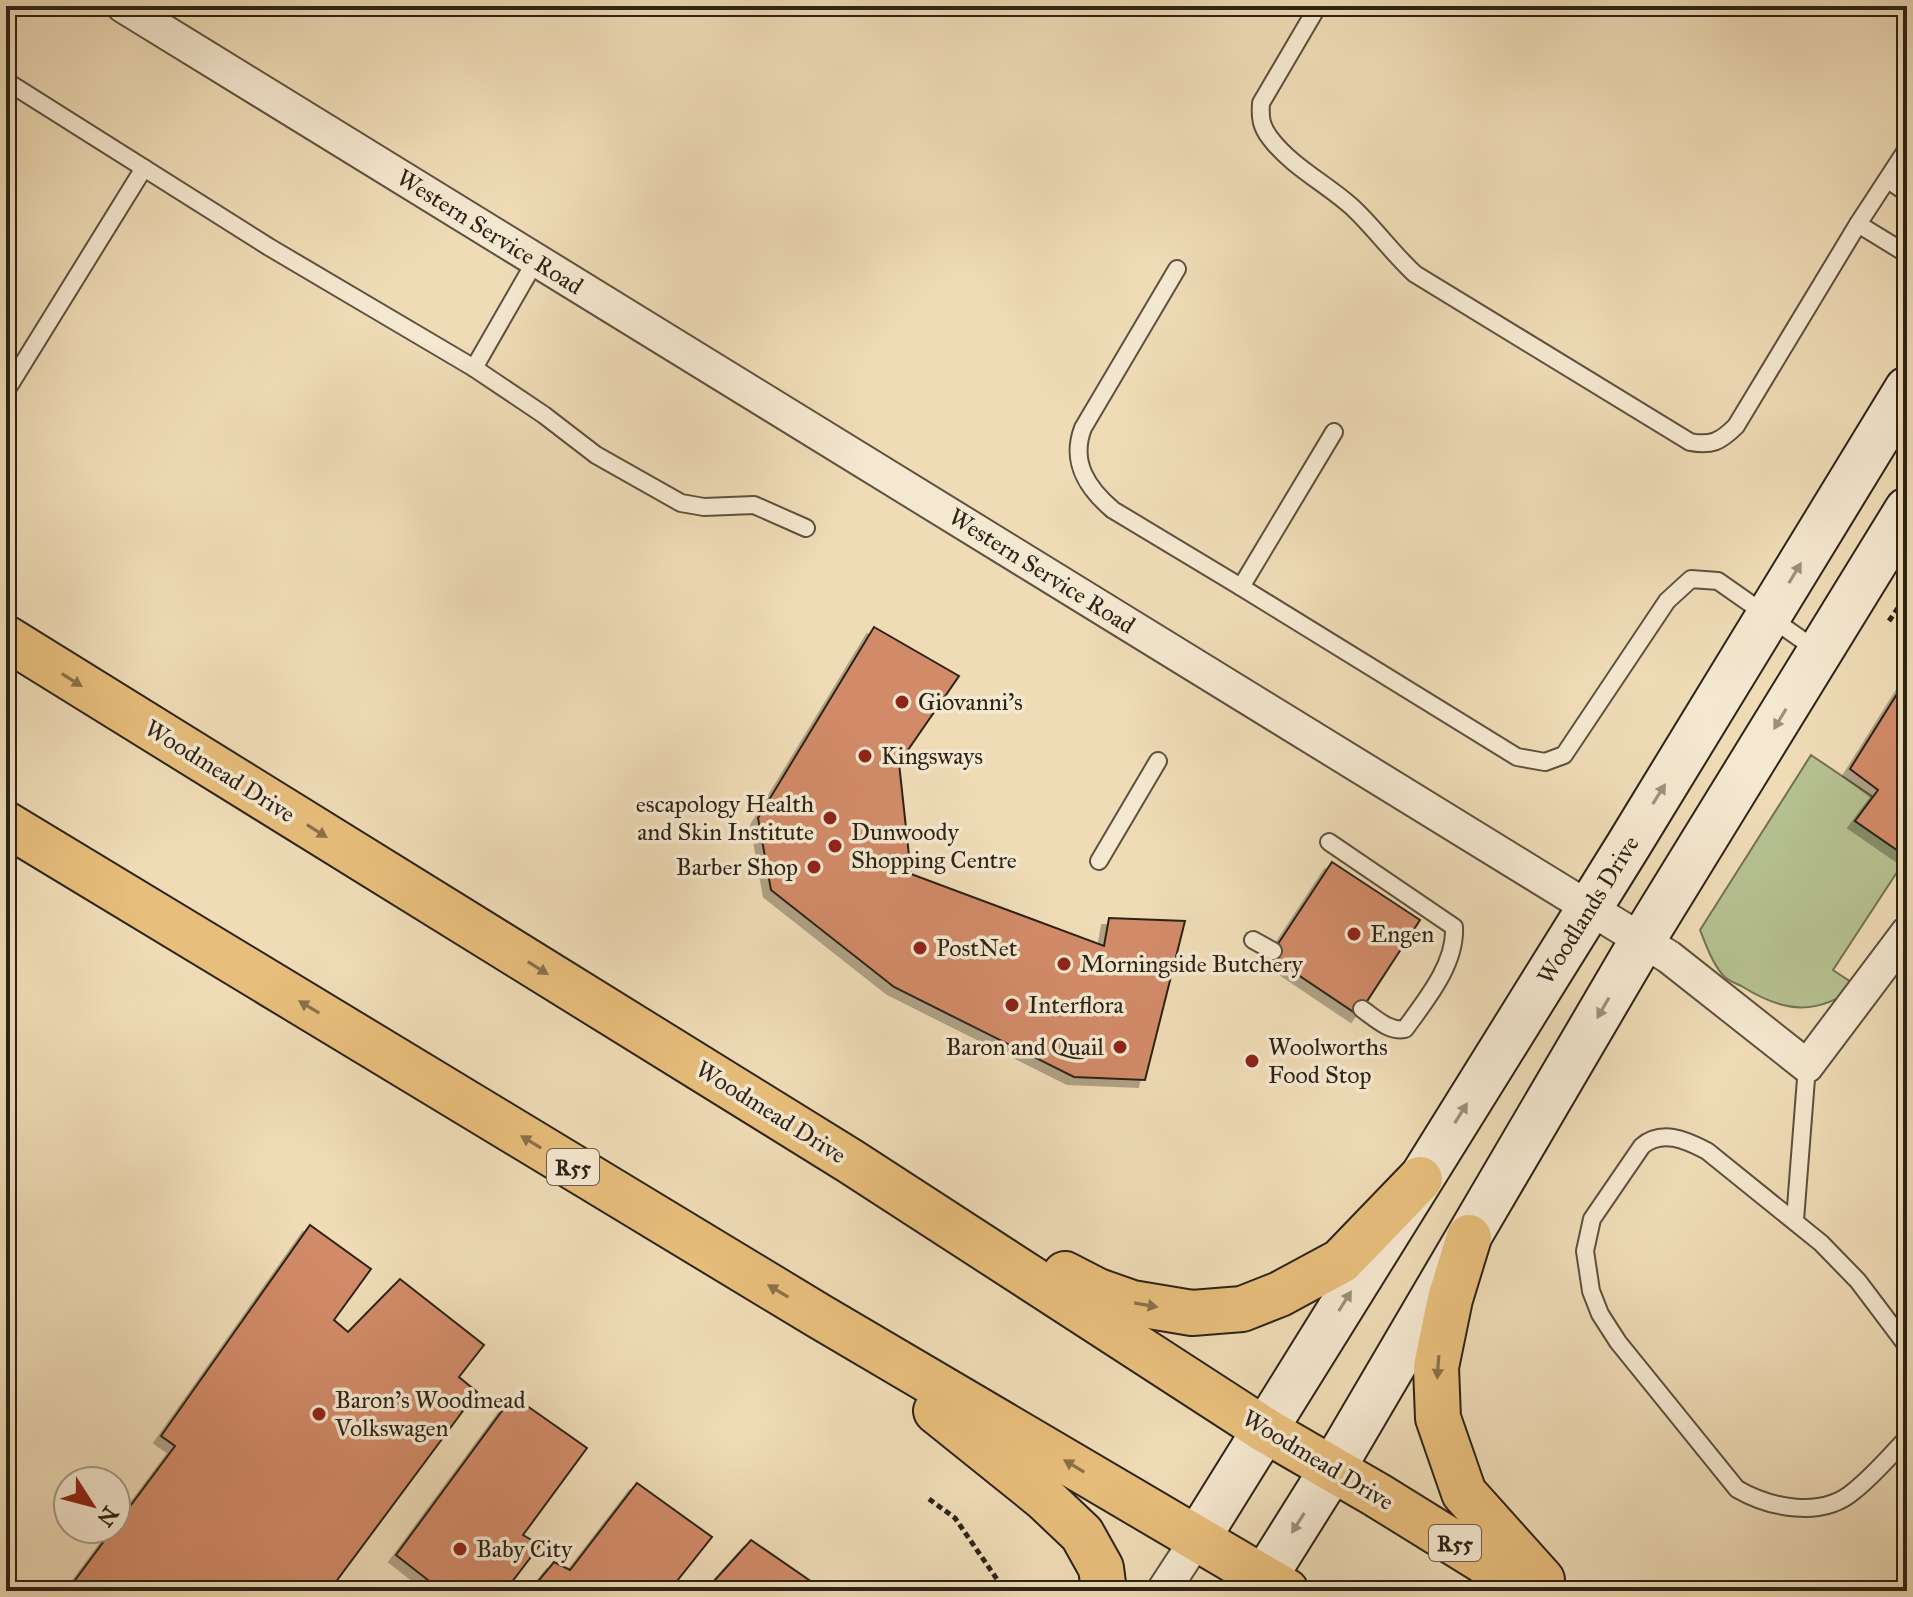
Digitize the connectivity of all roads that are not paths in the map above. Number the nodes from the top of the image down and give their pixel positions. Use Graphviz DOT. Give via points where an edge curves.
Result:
graph roads {
  1 [pos="123,6"];
  2 [pos="1318,6"];
  3 [pos="6,81"];
  4 [pos="1907,149"];
  5 [pos="144,168"];
  6 [pos="1888,180"];
  7 [pos="1907,193"];
  8 [pos="1858,224"];
  9 [pos="1907,254"];
  10 [pos="536,260"];
  11 [pos="1177,269"];
  12 [pos="474,368"];
  13 [pos="1907,389"];
  14 [pos="6,391"];
  15 [pos="1334,432"];
  16 [pos="1907,510"];
  17 [pos="806,528"];
  18 [pos="1241,587"];
  19 [pos="1769,617"];
  20 [pos="6,638"];
  21 [pos="1821,652"];
  22 [pos="1158,761"];
  23 [pos="6,824"];
  24 [pos="1329,842"];
  25 [pos="1099,861"];
  26 [pos="1589,908"];
  27 [pos="1907,933"];
  28 [pos="1253,940"];
  29 [pos="1642,941"];
  30 [pos="1273,951"];
  31 [pos="1362,1009"];
  32 [pos="1807,1066"];
  33 [pos="850,1161"];
  34 [pos="1420,1179"];
  35 [pos="1795,1220"];
  36 [pos="1469,1237"];
  37 [pos="819,1316"];
  38 [pos="1907,1346"];
  39 [pos="1265,1430"];
  40 [pos="1907,1438"];
  41 [pos="1333,1468"];
  42 [pos="1197,1539"];
  43 [pos="1269,1587"];
  44 [pos="1104,1591"];
  45 [pos="1163,1591"];
  46 [pos="1532,1591"];
  47 [pos="1552,1591"];
  1 -- 10 [label="street, Western Service Road"];
  2 -- 8 [label="lane" via="1261,103 1260,121 1281,150 1350,205 1415,274 1690,442 1718,442 1736,426"];
  3 -- 5 [label="lane"];
  4 -- 6 [label="lane"];
  5 -- 12 [label="lane"];
  5 -- 14 [label="lane"];
  6 -- 7 [label="lane"];
  6 -- 8 [label="lane"];
  8 -- 9 [label="lane"];
  10 -- 12 [label="lane"];
  10 -- 26 [label="street, Western Service Road"];
  11 -- 18 [label="lane" via="1083,428 1078,462 1096,496 1113,510"];
  12 -- 17 [label="lane" via="596,455 681,503 754,505"];
  19 -- 13 [label="main road, Woodlands Drive, one-way"];
  15 -- 18 [label="lane"];
  16 -- 21 [label="main road"];
  18 -- 19 [label="lane" via="1517,757 1545,762 1569,748 1683,584 1699,578 1718,581"];
  19 -- 21 [label="lane"];
  26 -- 19 [label="main road, Woodlands Drive, one-way"];
  20 -- 33 [label="main road, Woodmead Drive / R55, one-way"];
  21 -- 29 [label="main road, one-way"];
  22 -- 25 [label="lane"];
  37 -- 23 [label="main road, R55, one-way"];
  24 -- 31 [label="lane" via="1454,927 1450,957 1405,1029 1385,1025"];
  26 -- 29 [label="street, Western Service Road"];
  34 -- 26 [label="main road, Woodlands Drive, one-way"];
  27 -- 32 [label="street"];
  28 -- 30 [label="lane"];
  29 -- 32 [label="street, Western Service Road" via="1684,967"];
  29 -- 36 [label="main road, one-way"];
  32 -- 35 [label="lane"];
  33 -- 34 [label="main road, one-way" via="1098,1291 1192,1313 1242,1309 1341,1261"];
  33 -- 39 [label="main road, Woodmead Drive / R55"];
  39 -- 34 [label="main road, Woodlands Drive, one-way"];
  35 -- 38 [label="lane" via="1858,1281"];
  35 -- 40 [label="lane" via="1707,1151 1656,1137 1642,1146 1586,1235 1591,1291 1600,1314 1737,1489 1756,1500 1805,1508 1840,1501"];
  36 -- 41 [label="main road"];
  36 -- 47 [label="main road, one-way" via="1436,1367 1438,1418 1464,1493"];
  42 -- 37 [label="main road, R55, one-way"];
  37 -- 44 [label="main road" via="1062,1514 1082,1534 1101,1568"];
  39 -- 41 [label="main road, Woodmead Drive / R55"];
  39 -- 42 [label="main road, Woodlands Drive"];
  41 -- 43 [label="main road, one-way"];
  41 -- 46 [label="main road, Woodmead Drive / R55"];
  42 -- 43 [label="main road, R55"];
  42 -- 45 [label="street"];
}
